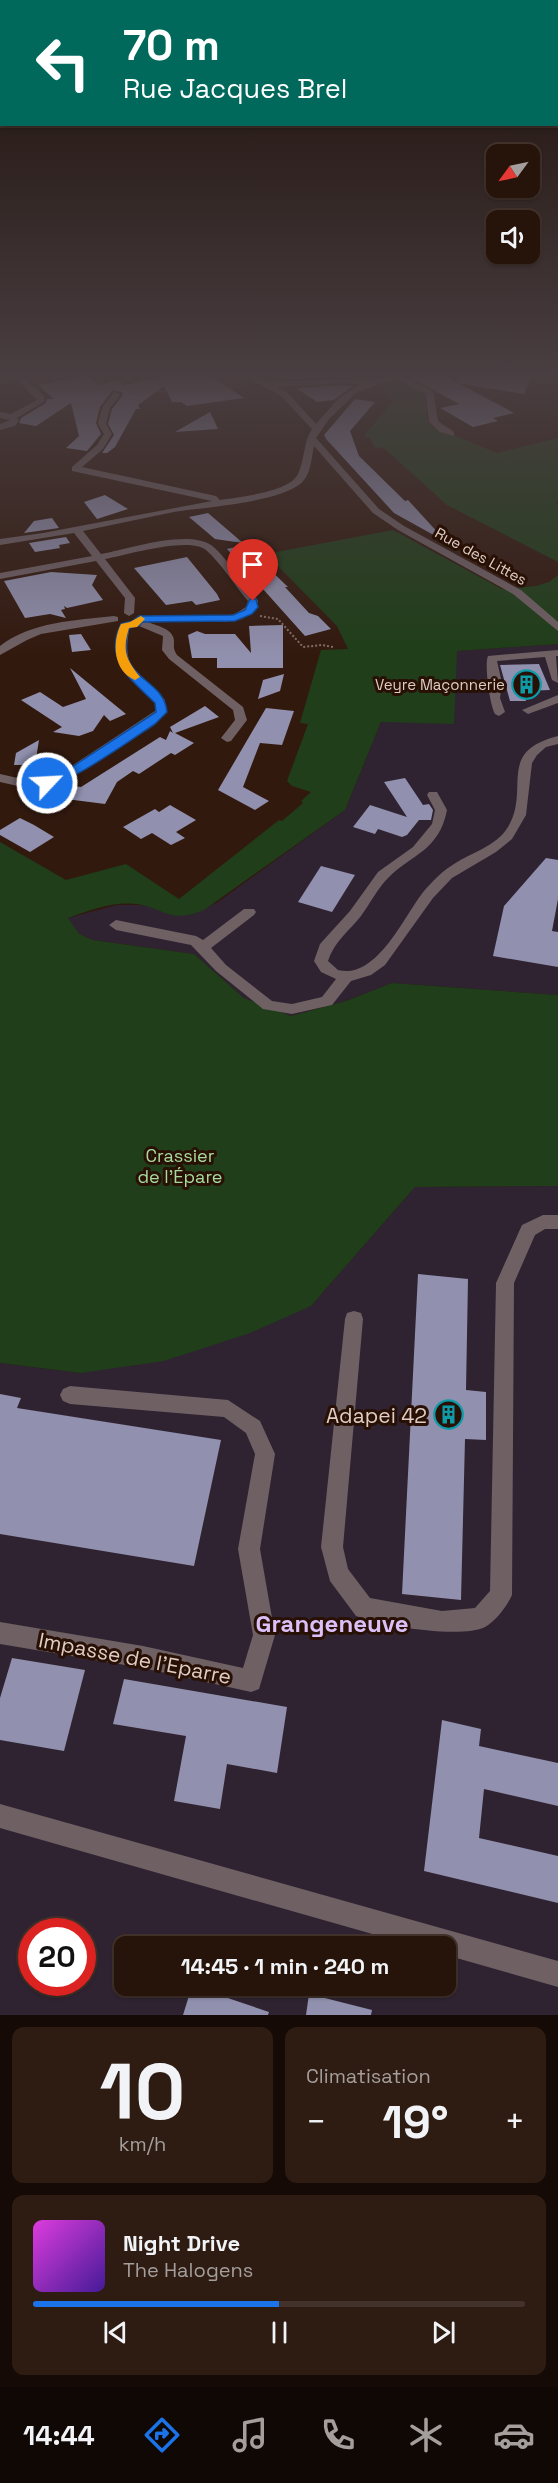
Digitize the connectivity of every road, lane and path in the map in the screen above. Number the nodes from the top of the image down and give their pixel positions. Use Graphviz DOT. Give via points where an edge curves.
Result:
graph roads {
  1 [pos="75,469"];
  2 [pos="303,469"];
  3 [pos="342,469"];
  4 [pos="222,501"];
  5 [pos="76,529"];
  6 [pos="0,542"];
  7 [pos="100,557"];
  8 [pos="0,576"];
  9 [pos="246,613"];
  10 [pos="135,618"];
  11 [pos="119,622"];
  12 [pos="558,628"];
  13 [pos="333,647"];
  14 [pos="0,652"];
  15 [pos="553,653"];
  16 [pos="558,680"];
  17 [pos="558,698"];
  18 [pos="528,710"];
  19 [pos="499,712"];
  20 [pos="227,738"];
  21 [pos="558,740"];
  22 [pos="0,778"];
  23 [pos="434,795"];
  24 [pos="249,912"];
  25 [pos="116,925"];
  26 [pos="202,948"];
  27 [pos="346,976"];
  28 [pos="558,1222"];
  29 [pos="354,1319"];
  30 [pos="70,1395"];
  31 [pos="0,1633"];
  32 [pos="0,1816"];
  33 [pos="558,1974"];
  1 -- 4 [label="street"];
  2 -- 4 [label="street" via="299,480 282,489"];
  3 -- 12 [label="street, Rue des Littes" via="376,511 509,586"];
  4 -- 5 [label="street"];
  5 -- 6 [label="street"];
  5 -- 7 [label="street"];
  7 -- 8 [label="street"];
  7 -- 9 [label="street" via="178,542 204,544 251,598 253,607"];
  7 -- 10 [label="street" via="130,598"];
  9 -- 10 [label="street" via="225,619"];
  9 -- 13 [label="path" via="278,619 303,647"];
  10 -- 11 [label="street" via="121,614"];
  10 -- 20 [label="street" via="167,634 168,650 173,657 239,709 241,720"];
  11 -- 14 [label="street" via="32,634 15,640"];
  11 -- 22 [label="street" via="121,657 132,674 161,702 161,712 59,780 31,785"];
  15 -- 16 [label="street"];
  15 -- 19 [label="street" via="492,658 494,698"];
  17 -- 18 [label="street"];
  21 -- 27 [label="street" via="541,745 525,760 523,803 512,832 446,876 378,964 368,971"];
  23 -- 27 [label="street" via="441,810 438,824 418,850 383,875 321,955 324,968"];
  24 -- 26 [label="street"];
  25 -- 26 [label="street" via="196,941"];
  26 -- 27 [label="street" via="268,1005 292,1009 327,1001"];
  28 -- 29 [label="street" via="543,1222 528,1230 506,1283 501,1595 480,1618 442,1622 364,1608 338,1574 332,1547"];
  30 -- 31 [label="street, Impasse de l'Eparre" via="228,1408 253,1426 265,1454 249,1549 264,1635 251,1681 143,1657"];
  32 -- 33 [label="street"];
}
